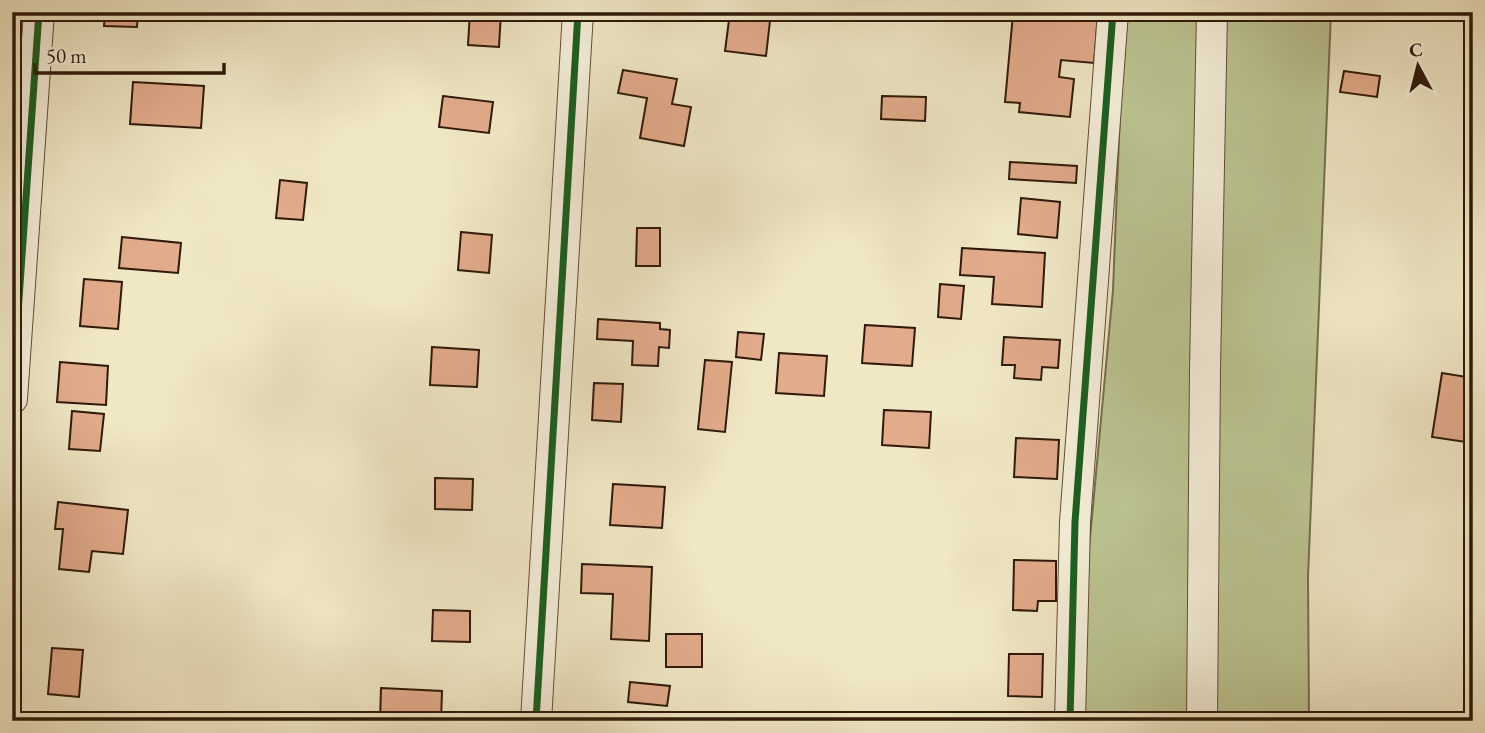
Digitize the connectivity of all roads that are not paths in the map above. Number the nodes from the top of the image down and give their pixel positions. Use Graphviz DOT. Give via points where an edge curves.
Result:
graph roads {
  1 [pos="39,12"];
  2 [pos="578,12"];
  3 [pos="1113,12"];
  4 [pos="1212,12"];
  5 [pos="12,399"];
  6 [pos="536,721"];
  7 [pos="1070,721"];
  8 [pos="1202,721"];
  1 -- 5 [label="street"];
  2 -- 6 [label="street"];
  3 -- 7 [label="street" via="1075,522"];
  4 -- 8 [label="street"];
}
